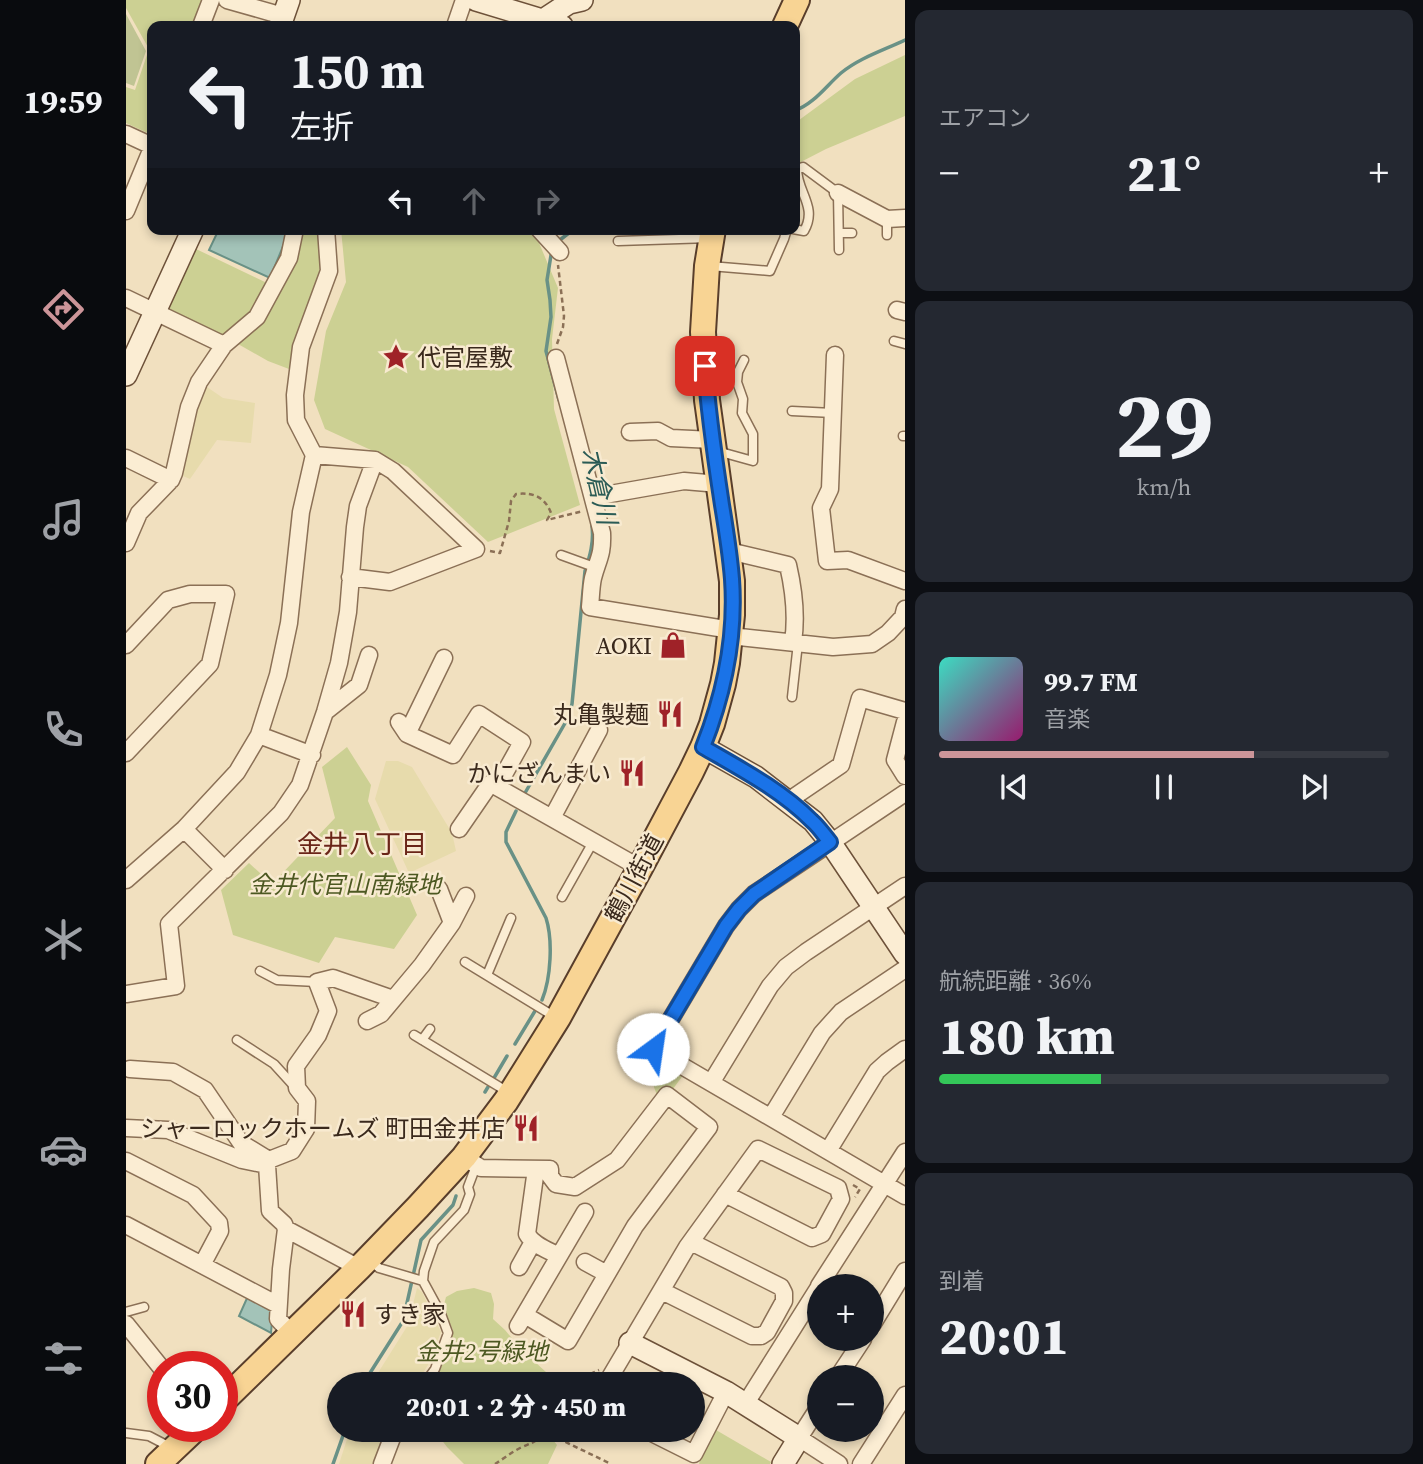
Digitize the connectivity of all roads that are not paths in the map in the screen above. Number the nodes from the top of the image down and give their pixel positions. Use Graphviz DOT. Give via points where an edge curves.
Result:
graph roads {
  1 [pos="211,0"];
  2 [pos="227,0"];
  3 [pos="464,0"];
  4 [pos="476,0"];
  5 [pos="582,0"];
  6 [pos="797,0"];
  7 [pos="284,14"];
  8 [pos="203,21"];
  9 [pos="457,21"];
  10 [pos="539,21"];
  11 [pos="551,21"];
  12 [pos="787,21"];
  13 [pos="126,134"];
  14 [pos="147,144"];
  15 [pos="147,159"];
  16 [pos="800,168"];
  17 [pos="800,184"];
  18 [pos="838,192"];
  19 [pos="126,211"];
  20 [pos="905,218"];
  21 [pos="800,230"];
  22 [pos="839,233"];
  23 [pos="852,233"];
  24 [pos="190,235"];
  25 [pos="294,235"];
  26 [pos="326,235"];
  27 [pos="546,235"];
  28 [pos="688,235"];
  29 [pos="712,235"];
  30 [pos="785,235"];
  31 [pos="618,241"];
  32 [pos="839,250"];
  33 [pos="560,252"];
  34 [pos="707,266"];
  35 [pos="126,298"];
  36 [pos="155,312"];
  37 [pos="894,341"];
  38 [pos="905,344"];
  39 [pos="224,345"];
  40 [pos="835,355"];
  41 [pos="556,358"];
  42 [pos="744,360"];
  43 [pos="126,375"];
  44 [pos="792,411"];
  45 [pos="833,414"];
  46 [pos="630,432"];
  47 [pos="713,445"];
  48 [pos="314,455"];
  49 [pos="126,458"];
  50 [pos="375,460"];
  51 [pos="171,480"];
  52 [pos="719,484"];
  53 [pos="593,497"];
  54 [pos="126,543"];
  55 [pos="729,551"];
  56 [pos="561,555"];
  57 [pos="595,567"];
  58 [pos="350,576"];
  59 [pos="905,581"];
  60 [pos="905,609"];
  61 [pos="730,633"];
  62 [pos="796,643"];
  63 [pos="126,645"];
  64 [pos="369,655"];
  65 [pos="443,667"];
  66 [pos="792,697"];
  67 [pos="905,711"];
  68 [pos="325,712"];
  69 [pos="905,722"];
  70 [pos="599,730"];
  71 [pos="259,735"];
  72 [pos="703,747"];
  73 [pos="127,749"];
  74 [pos="312,755"];
  75 [pos="905,776"];
  76 [pos="499,784"];
  77 [pos="905,793"];
  78 [pos="788,801"];
  79 [pos="552,818"];
  80 [pos="184,829"];
  81 [pos="459,829"];
  82 [pos="593,842"];
  83 [pos="830,842"];
  84 [pos="640,868"];
  85 [pos="225,870"];
  86 [pos="126,880"];
  87 [pos="905,886"];
  88 [pos="439,889"];
  89 [pos="467,896"];
  90 [pos="562,897"];
  91 [pos="874,907"];
  92 [pos="511,918"];
  93 [pos="452,923"];
  94 [pos="905,954"];
  95 [pos="465,962"];
  96 [pos="905,969"];
  97 [pos="260,971"];
  98 [pos="487,975"];
  99 [pos="317,982"];
  100 [pos="126,994"];
  101 [pos="393,999"];
  102 [pos="558,1018"];
  103 [pos="367,1021"];
  104 [pos="430,1029"];
  105 [pos="414,1035"];
  106 [pos="237,1040"];
  107 [pos="422,1040"];
  108 [pos="905,1049"];
  109 [pos="128,1068"];
  110 [pos="711,1083"];
  111 [pos="297,1088"];
  112 [pos="511,1094"];
  113 [pos="771,1117"];
  114 [pos="126,1128"];
  115 [pos="828,1151"];
  116 [pos="905,1152"];
  117 [pos="126,1161"];
  118 [pos="470,1161"];
  119 [pos="268,1162"];
  120 [pos="536,1169"];
  121 [pos="885,1184"];
  122 [pos="725,1194"];
  123 [pos="905,1196"];
  124 [pos="585,1212"];
  125 [pos="126,1225"];
  126 [pos="286,1228"];
  127 [pos="533,1242"];
  128 [pos="691,1242"];
  129 [pos="559,1256"];
  130 [pos="585,1262"];
  131 [pos="363,1263"];
  132 [pos="202,1265"];
  133 [pos="519,1267"];
  134 [pos="905,1271"];
  135 [pos="607,1274"];
  136 [pos="827,1274"];
  137 [pos="421,1280"];
  138 [pos="662,1291"];
  139 [pos="884,1305"];
  140 [pos="278,1306"];
  141 [pos="144,1307"];
  142 [pos="126,1312"];
  143 [pos="807,1318"];
  144 [pos="126,1324"];
  145 [pos="292,1334"];
  146 [pos="630,1343"];
  147 [pos="148,1351"];
  148 [pos="433,1372"];
  149 [pos="613,1372"];
  150 [pos="238,1386"];
  151 [pos="726,1392"];
  152 [pos="905,1395"];
  153 [pos="746,1403"];
  154 [pos="807,1426"];
  155 [pos="126,1433"];
  156 [pos="705,1433"];
  157 [pos="799,1438"];
  158 [pos="181,1442"];
  159 [pos="390,1442"];
  160 [pos="670,1442"];
  161 [pos="700,1442"];
  162 [pos="166,1456"];
  163 [pos="382,1464"];
  164 [pos="783,1464"];
  165 [pos="839,1464"];
  166 [pos="861,1464"];
  1 -- 8 [label="street"];
  2 -- 7 [label="street"];
  3 -- 9 [label="street"];
  4 -- 10 [label="street"];
  5 -- 11 [label="street" via="569,4"];
  6 -- 12 [label="main road"];
  13 -- 14 [label="street"];
  15 -- 19 [label="street"];
  16 -- 18 [label="lane"];
  17 -- 21 [label="lane" via="809,206 808,224"];
  18 -- 20 [label="street" via="887,227"];
  18 -- 22 [label="lane"];
  22 -- 23 [label="lane"];
  22 -- 32 [label="lane"];
  24 -- 36 [label="street"];
  25 -- 39 [label="street" via="289,258 257,317"];
  26 -- 48 [label="street" via="329,271 300,347 295,395 296,420"];
  27 -- 33 [label="street"];
  28 -- 31 [label="lane"];
  29 -- 34 [label="main road, 鶴川街道"];
  30 -- 34 [label="lane" via="770,271"];
  34 -- 47 [label="main road, 鶴川街道" via="703,332"];
  35 -- 36 [label="street"];
  36 -- 39 [label="street"];
  36 -- 43 [label="street"];
  37 -- 38 [label="lane"];
  39 -- 51 [label="street" via="199,382 189,407"];
  40 -- 45 [label="street"];
  41 -- 53 [label="street"];
  42 -- 47 [label="lane" via="737,382 742,413 753,433 753,461"];
  44 -- 45 [label="lane"];
  45 -- 59 [label="street" via="831,489 821,508 827,561 848,560"];
  46 -- 47 [label="street" via="652,424 671,438"];
  47 -- 52 [label="main road, 鶴川街道"];
  48 -- 50 [label="street"];
  48 -- 71 [label="street" via="301,512 289,622"];
  49 -- 51 [label="street"];
  50 -- 58 [label="street" via="358,506"];
  50 -- 58 [label="street" via="393,471 476,549 390,582"];
  51 -- 54 [label="street" via="139,513"];
  52 -- 53 [label="street" via="684,481"];
  52 -- 55 [label="main road, 鶴川街道"];
  53 -- 57 [label="street" via="603,546"];
  55 -- 61 [label="main road, 鶴川街道"];
  55 -- 62 [label="street" via="788,565 794,589"];
  56 -- 57 [label="lane"];
  57 -- 61 [label="street" via="590,607"];
  58 -- 68 [label="street" via="348,612"];
  60 -- 62 [label="street" via="888,633 872,644 833,647"];
  61 -- 62 [label="street"];
  61 -- 72 [label="main road, 鶴川街道" via="723,684"];
  62 -- 66 [label="lane"];
  63 -- 73 [label="street" via="168,600 190,594 226,594 210,664"];
  64 -- 68 [label="street" via="359,685"];
  65 -- 76 [label="street" via="403,728 453,755 479,714 522,742"];
  67 -- 78 [label="street" via="860,698 841,765"];
  68 -- 74 [label="street"];
  69 -- 75 [label="street" via="895,760"];
  70 -- 79 [label="street"];
  71 -- 74 [label="street"];
  71 -- 80 [label="street" via="237,772"];
  72 -- 78 [label="street"];
  72 -- 84 [label="main road, 鶴川街道"];
  74 -- 85 [label="street" via="300,785 281,813"];
  76 -- 79 [label="street"];
  76 -- 81 [label="street" via="490,784"];
  77 -- 83 [label="street"];
  78 -- 83 [label="street"];
  79 -- 82 [label="street"];
  80 -- 85 [label="street"];
  80 -- 86 [label="street"];
  82 -- 84 [label="street"];
  82 -- 90 [label="lane"];
  83 -- 91 [label="street"];
  83 -- 110 [label="street" via="739,909 653,1049"];
  84 -- 102 [label="main road, 鶴川街道"];
  85 -- 100 [label="street" via="169,924 176,986"];
  87 -- 91 [label="street"];
  88 -- 93 [label="street"];
  89 -- 93 [label="street"];
  91 -- 94 [label="street"];
  91 -- 110 [label="street" via="786,967"];
  92 -- 98 [label="lane"];
  93 -- 101 [label="street"];
  95 -- 98 [label="lane"];
  96 -- 113 [label="street" via="841,1012 822,1033"];
  97 -- 99 [label="lane" via="277,980"];
  98 -- 102 [label="lane"];
  99 -- 101 [label="street" via="333,978"];
  99 -- 111 [label="street" via="328,1011 296,1066"];
  101 -- 103 [label="street" via="382,1014"];
  102 -- 112 [label="main road, 鶴川街道"];
  104 -- 107 [label="lane"];
  105 -- 107 [label="lane"];
  106 -- 111 [label="lane" via="274,1064"];
  107 -- 112 [label="lane"];
  108 -- 115 [label="street" via="877,1071"];
  109 -- 119 [label="street" via="173,1072 205,1090 242,1143"];
  110 -- 113 [label="street"];
  111 -- 119 [label="street" via="307,1101 306,1129 292,1151"];
  112 -- 118 [label="main road, 鶴川街道"];
  113 -- 115 [label="street"];
  114 -- 119 [label="street" via="168,1129 242,1160"];
  115 -- 121 [label="street"];
  116 -- 121 [label="street"];
  117 -- 132 [label="street" via="193,1195 219,1223"];
  118 -- 120 [label="street" via="481,1168"];
  118 -- 131 [label="main road, 鶴川街道"];
  118 -- 137 [label="lane" via="470,1194 464,1210 434,1242"];
  119 -- 126 [label="street" via="270,1211"];
  120 -- 127 [label="street" via="527,1234"];
  120 -- 135 [label="street" via="550,1169 556,1184 575,1187 617,1160 667,1095 688,1104 709,1127 635,1226"];
  121 -- 123 [label="street"];
  121 -- 136 [label="street"];
  122 -- 122 [label="street" via="812,1238 822,1234 841,1199 838,1188 758,1149"];
  122 -- 128 [label="street"];
  124 -- 129 [label="street"];
  125 -- 132 [label="street"];
  126 -- 131 [label="street"];
  126 -- 140 [label="street"];
  127 -- 129 [label="street"];
  127 -- 133 [label="street"];
  128 -- 138 [label="street"];
  128 -- 138 [label="street" via="781,1287 784,1301 767,1332 752,1336"];
  129 -- 135 [label="street" via="521,1321 568,1340"];
  130 -- 135 [label="street"];
  131 -- 137 [label="lane"];
  131 -- 145 [label="main road, 鶴川街道"];
  132 -- 140 [label="street"];
  134 -- 139 [label="street"];
  137 -- 148 [label="lane" via="448,1333"];
  138 -- 146 [label="street"];
  140 -- 145 [label="street" via="278,1319"];
  141 -- 142 [label="lane"];
  143 -- 153 [label="street"];
  144 -- 147 [label="street"];
  145 -- 150 [label="main road, 鶴川街道"];
  146 -- 149 [label="street"];
  146 -- 151 [label="street"];
  151 -- 153 [label="street"];
  151 -- 156 [label="street"];
  152 -- 166 [label="street"];
  153 -- 157 [label="street"];
  154 -- 157 [label="street"];
  155 -- 162 [label="lane" via="149,1436"];
  157 -- 164 [label="street"];
  157 -- 165 [label="street"];
  158 -- 162 [label="main road"];
  159 -- 163 [label="street"];
  160 -- 161 [label="street" via="694,1454"];
}
